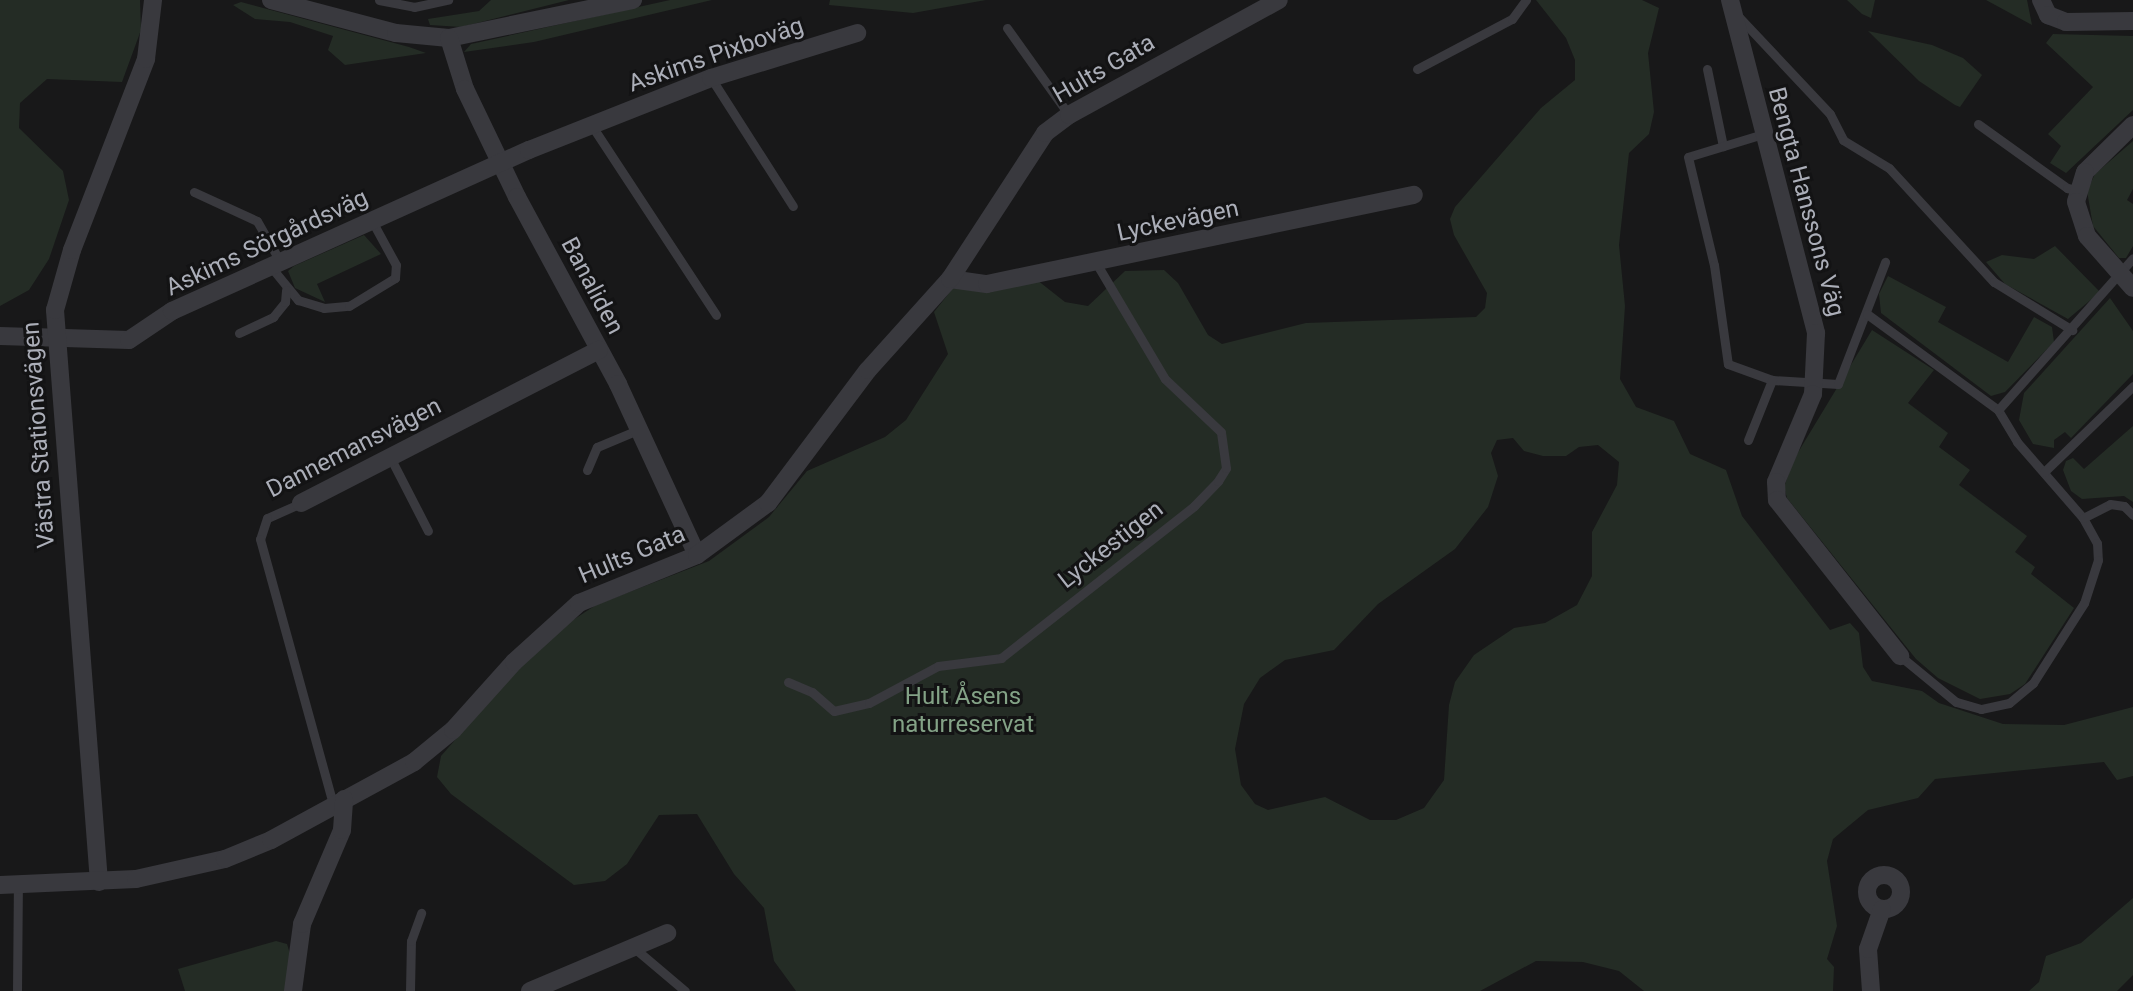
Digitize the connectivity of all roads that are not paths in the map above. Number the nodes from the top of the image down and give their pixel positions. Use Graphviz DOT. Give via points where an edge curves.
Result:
graph roads {
  1 [pos="153,0"];
  2 [pos="271,0"];
  3 [pos="379,0"];
  4 [pos="448,0"];
  5 [pos="633,0"];
  6 [pos="1279,0"];
  7 [pos="1526,0"];
  8 [pos="2041,0"];
  9 [pos="312,6"];
  10 [pos="1732,6"];
  11 [pos="2133,21"];
  12 [pos="1007,28"];
  13 [pos="857,33"];
  14 [pos="449,38"];
  15 [pos="1417,69"];
  16 [pos="1707,69"];
  17 [pos="711,78"];
  18 [pos="1069,115"];
  19 [pos="1978,124"];
  20 [pos="2133,125"];
  21 [pos="592,126"];
  22 [pos="1763,134"];
  23 [pos="1723,146"];
  24 [pos="502,162"];
  25 [pos="2078,190"];
  26 [pos="194,192"];
  27 [pos="1414,195"];
  28 [pos="793,206"];
  29 [pos="372,221"];
  30 [pos="2133,258"];
  31 [pos="1885,262"];
  32 [pos="1096,263"];
  33 [pos="276,265"];
  34 [pos="950,279"];
  35 [pos="2127,282"];
  36 [pos="286,290"];
  37 [pos="1867,314"];
  38 [pos="716,315"];
  39 [pos="2072,330"];
  40 [pos="239,333"];
  41 [pos="0,336"];
  42 [pos="54,339"];
  43 [pos="599,350"];
  44 [pos="1772,380"];
  45 [pos="1814,384"];
  46 [pos="2133,386"];
  47 [pos="1998,410"];
  48 [pos="640,429"];
  49 [pos="1748,440"];
  50 [pos="390,457"];
  51 [pos="587,470"];
  52 [pos="2044,472"];
  53 [pos="301,503"];
  54 [pos="2133,515"];
  55 [pos="2083,518"];
  56 [pos="428,531"];
  57 [pos="697,555"];
  58 [pos="1900,656"];
  59 [pos="788,682"];
  60 [pos="338,801"];
  61 [pos="99,882"];
  62 [pos="9,885"];
  63 [pos="1882,909"];
  64 [pos="421,913"];
  65 [pos="667,933"];
  66 [pos="632,946"];
  67 [pos="556,986"];
  68 [pos="17,991"];
  69 [pos="293,991"];
  70 [pos="410,991"];
  71 [pos="530,991"];
  72 [pos="685,991"];
  73 [pos="1871,991"];
  1 -- 42 [label="street, Västra Stationsvägen" via="146,59 58,288"];
  2 -- 9 [label="street"];
  3 -- 4 [label="lane" via="414,7"];
  5 -- 14 [label="street"];
  6 -- 18 [label="street, Hults Gata"];
  7 -- 15 [label="lane" via="1512,19"];
  8 -- 11 [label="street" via="2048,15 2066,22"];
  9 -- 14 [label="street" via="396,33"];
  10 -- 22 [label="street, Bengta Hanssons Väg"];
  10 -- 39 [label="lane" via="1830,114 1843,140 1889,168 1994,282"];
  12 -- 18 [label="lane"];
  13 -- 17 [label="street, Askims Pixboväg"];
  14 -- 24 [label="street, Banaliden" via="465,89"];
  16 -- 23 [label="lane"];
  17 -- 21 [label="street, Askims Pixboväg"];
  17 -- 28 [label="lane"];
  18 -- 34 [label="street, Hults Gata" via="1032,147 1000,209"];
  19 -- 25 [label="lane" via="2067,188"];
  20 -- 25 [label="street" via="2098,156"];
  21 -- 24 [label="street, Askims Pixboväg"];
  21 -- 38 [label="lane"];
  22 -- 23 [label="lane"];
  22 -- 45 [label="street, Bengta Hanssons Väg" via="1813,306"];
  23 -- 44 [label="lane" via="1688,157 1714,265 1722,346 1735,370"];
  24 -- 29 [label="street, Askims Sörgårdsväg"];
  24 -- 43 [label="street, Banaliden"];
  25 -- 35 [label="street" via="2078,213 2087,236"];
  26 -- 33 [label="lane" via="257,221"];
  27 -- 32 [label="street, Lyckevägen"];
  29 -- 33 [label="street, Askims Sörgårdsväg"];
  29 -- 36 [label="lane" via="396,265 392,283 338,308 310,305"];
  30 -- 35 [label="lane"];
  31 -- 37 [label="lane"];
  32 -- 34 [label="street, Lyckevägen" via="987,284"];
  32 -- 59 [label="lane, Lyckestigen" via="1165,379 1221,432 1226,468 1218,481 1194,506 1001,658 938,666 869,703 834,711 812,692"];
  33 -- 36 [label="lane"];
  33 -- 42 [label="street, Askims Sörgårdsväg" via="172,311 129,340"];
  34 -- 57 [label="street, Hults Gata" via="868,370 768,503"];
  35 -- 39 [label="lane"];
  36 -- 40 [label="lane" via="285,302 273,317"];
  37 -- 45 [label="lane" via="1838,384"];
  37 -- 47 [label="lane"];
  39 -- 47 [label="lane"];
  41 -- 42 [label="street, Askims Sörgårdsväg"];
  42 -- 61 [label="street, Västra Stationsvägen"];
  43 -- 48 [label="street, Banaliden"];
  43 -- 50 [label="street, Dannemansvägen"];
  44 -- 45 [label="lane"];
  44 -- 49 [label="lane"];
  45 -- 58 [label="street, Bengta Hanssons Väg" via="1776,482 1777,500"];
  46 -- 52 [label="lane"];
  47 -- 52 [label="lane"];
  48 -- 51 [label="lane" via="597,447"];
  48 -- 57 [label="street, Banaliden"];
  50 -- 53 [label="street, Dannemansvägen"];
  50 -- 56 [label="lane"];
  52 -- 55 [label="lane"];
  53 -- 60 [label="lane, Dannemansvägen" via="267,518 260,539"];
  54 -- 55 [label="lane" via="2124,506 2110,504"];
  55 -- 58 [label="lane" via="2097,543 2098,560 2084,603 2033,683 1997,707 1981,709 1956,702"];
  57 -- 60 [label="street, Hults Gata" via="579,603 433,749"];
  60 -- 61 [label="street, Hults Gata" via="249,851 183,870"];
  60 -- 69 [label="street" via="342,830 302,924"];
  61 -- 62 [label="street, Hults Gata"];
  62 -- 68 [label="lane"];
  63 -- 73 [label="street" via="1868,949"];
  64 -- 70 [label="lane" via="411,941"];
  65 -- 66 [label="street"];
  66 -- 67 [label="street"];
  66 -- 72 [label="lane"];
  67 -- 71 [label="street"];
}
